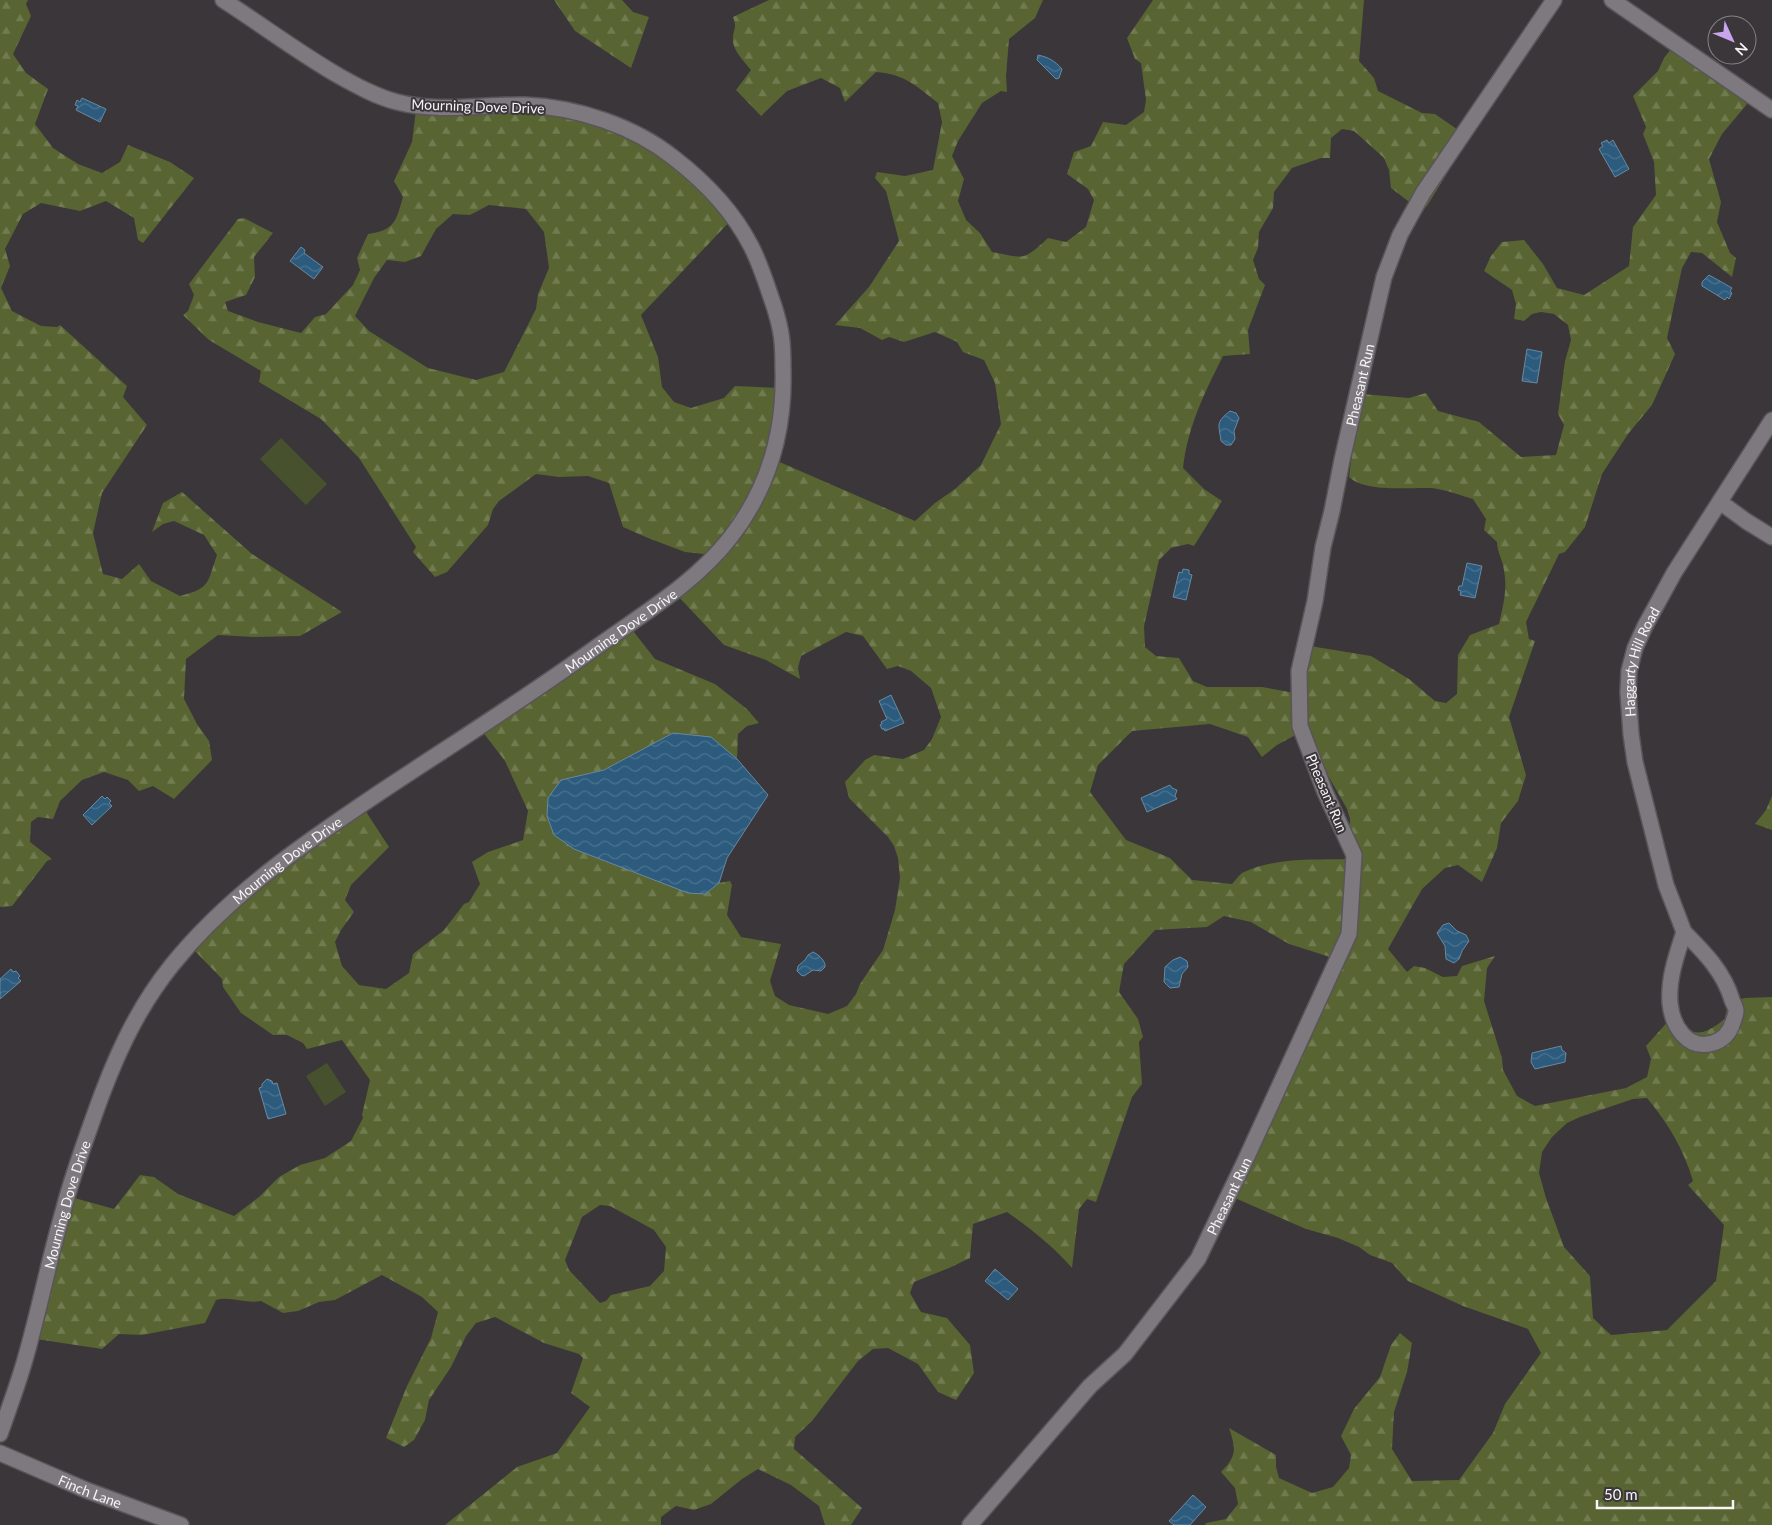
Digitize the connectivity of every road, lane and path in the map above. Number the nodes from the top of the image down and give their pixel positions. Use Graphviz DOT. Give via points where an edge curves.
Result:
graph roads {
  1 [pos="223,0"];
  2 [pos="1554,0"];
  3 [pos="1612,0"];
  4 [pos="1772,110"];
  5 [pos="1772,420"];
  6 [pos="1720,502"];
  7 [pos="1772,536"];
  8 [pos="1684,932"];
  9 [pos="0,1434"];
  10 [pos="0,1454"];
  11 [pos="181,1525"];
  12 [pos="970,1525"];
  1 -- 9 [label="street, Mourning Dove Drive" via="317,63 358,86 398,102 450,107 528,106 577,112 623,128 670,155 715,195 736,221 756,258 782,332 782,420 777,445 751,509 720,550 681,588 569,667 320,832 226,908 188,946 155,986 137,1015 109,1074 73,1176 24,1364"];
  2 -- 12 [label="street, Pheasant Run" via="1423,193 1400,235 1384,277 1342,460 1299,671 1300,726 1354,855 1349,934 1198,1259 1125,1354 1090,1386"];
  3 -- 4 [label="street"];
  5 -- 6 [label="street, Haggarty Hill Road"];
  6 -- 7 [label="street"];
  6 -- 8 [label="street, Haggarty Hill Road" via="1674,573 1645,626 1629,671 1631,734 1636,762 1666,885"];
  8 -- 8 [label="street, Haggarty Hill Road" via="1671,983 1670,1003 1680,1033 1691,1042 1705,1045 1720,1040 1731,1028 1736,1011 1722,976"];
  10 -- 11 [label="street, Finch Lane"];
}
